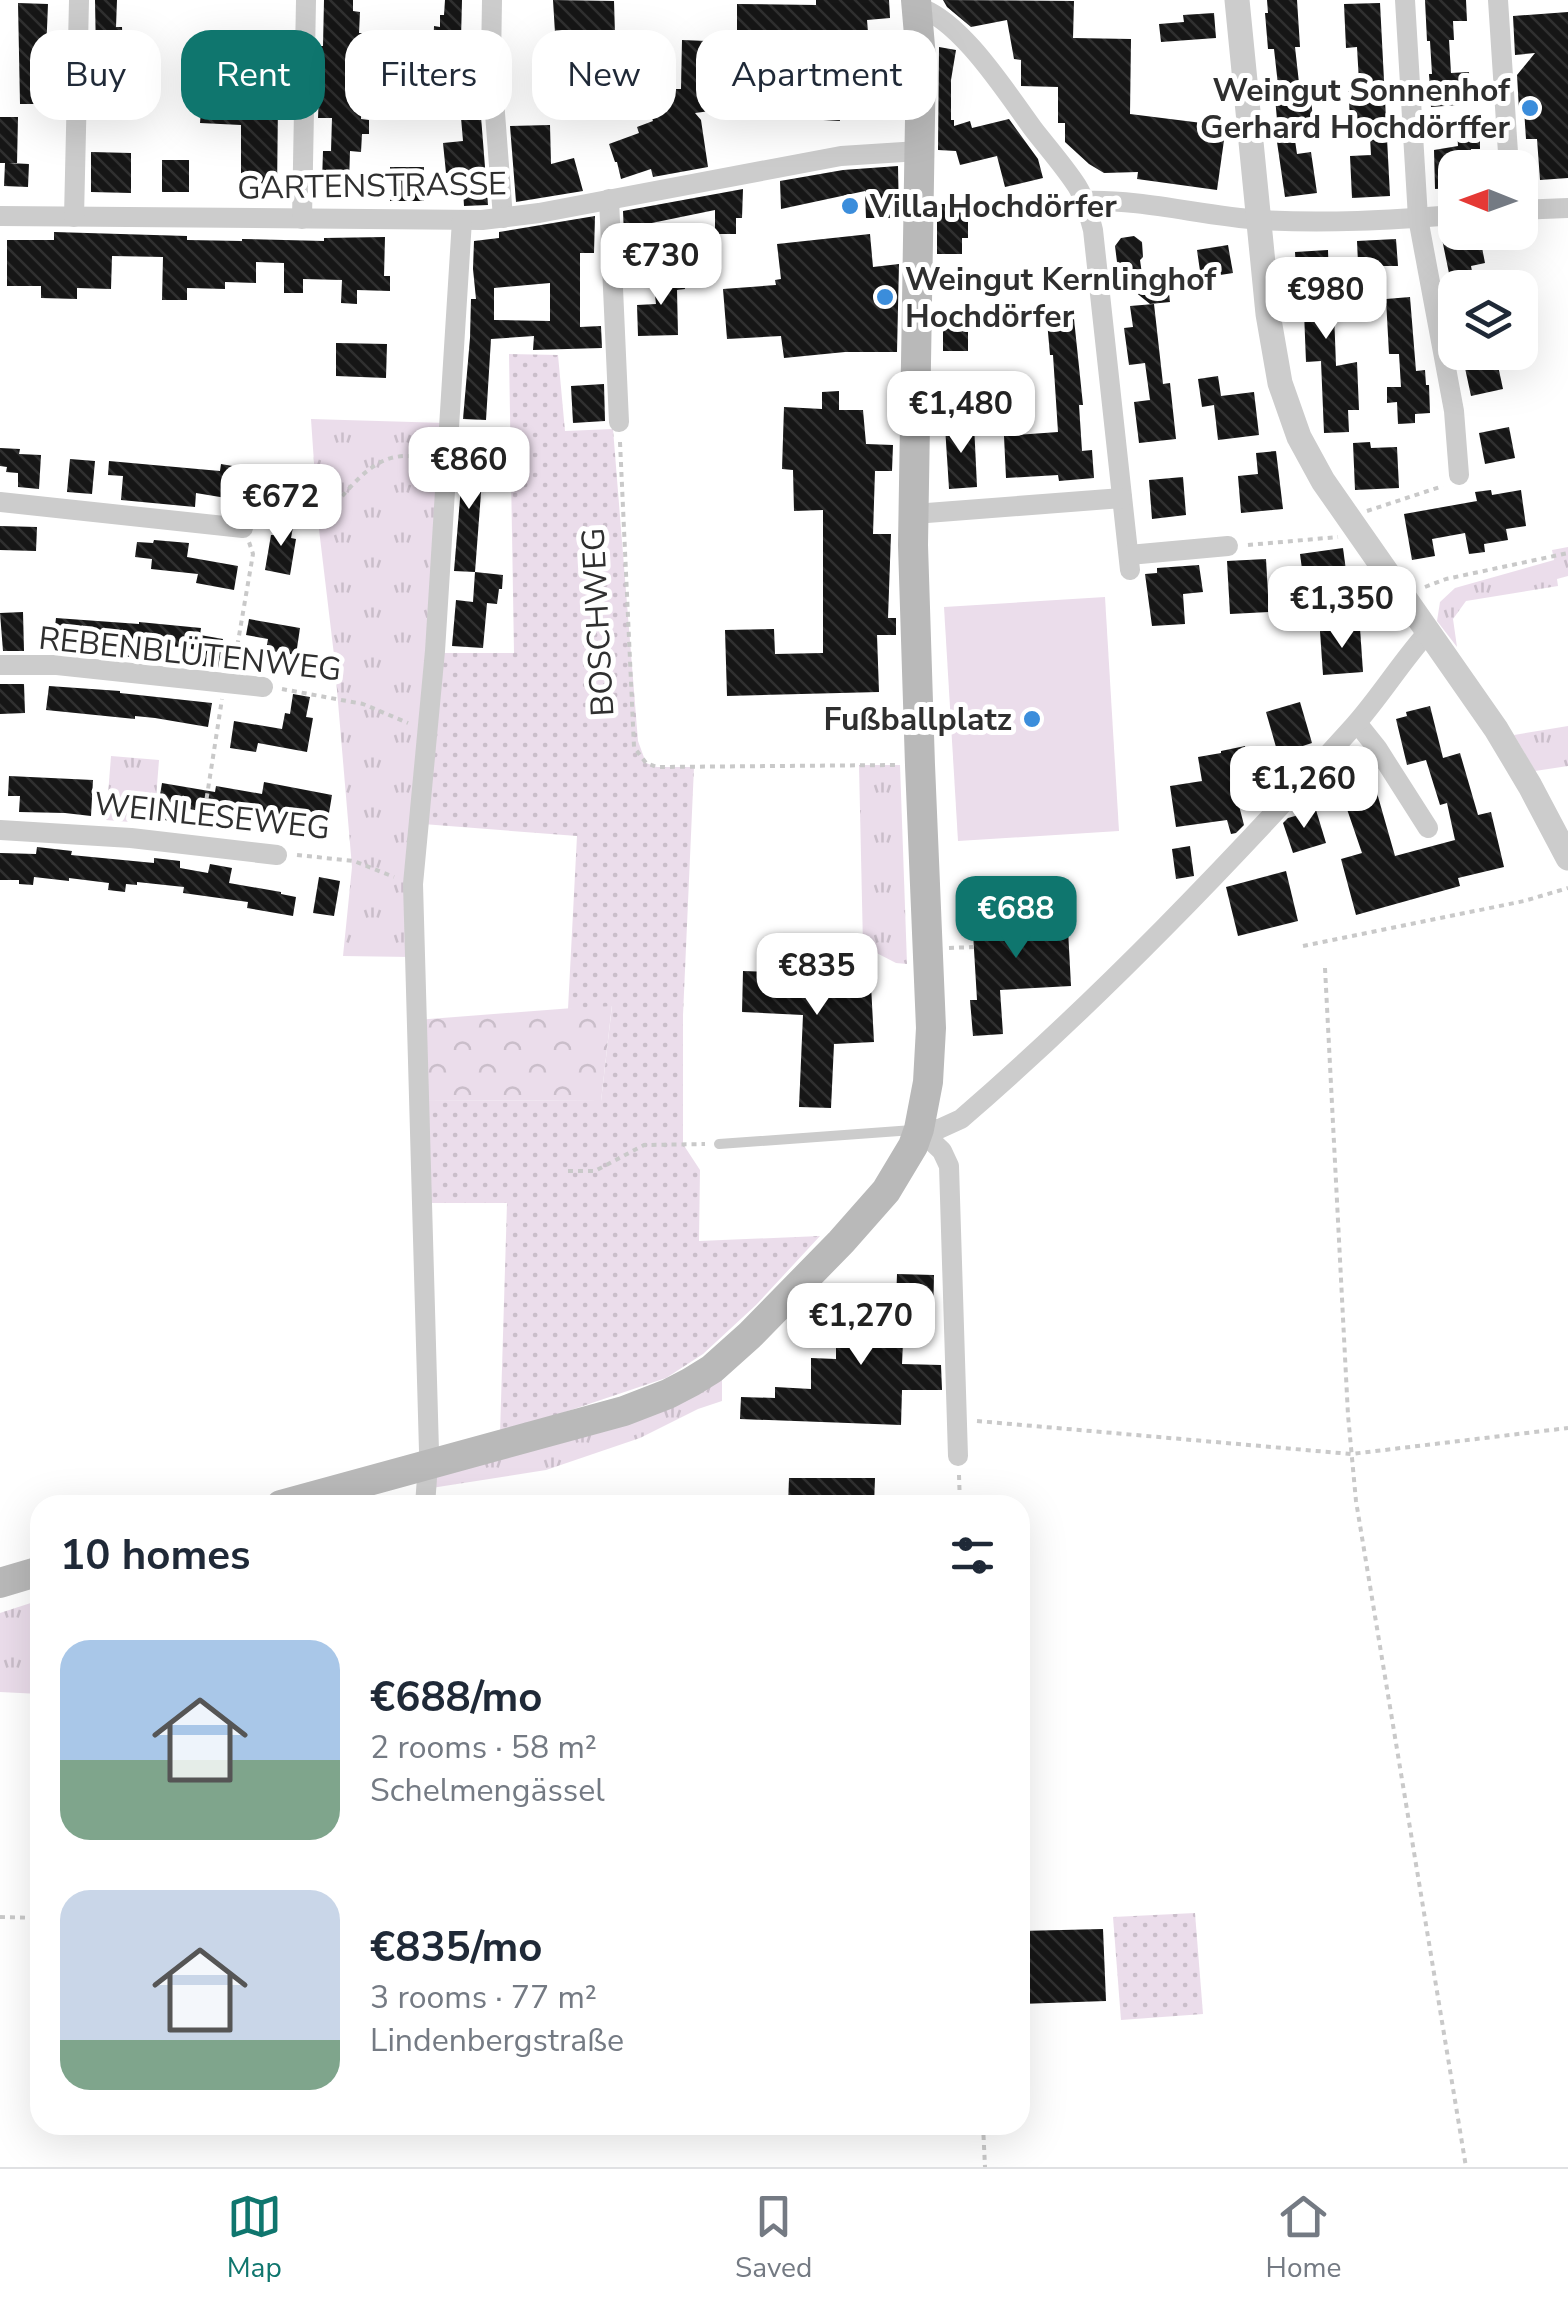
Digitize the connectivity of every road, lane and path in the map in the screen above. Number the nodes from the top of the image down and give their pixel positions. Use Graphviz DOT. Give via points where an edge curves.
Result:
graph roads {
  1 [pos="78,0"];
  2 [pos="306,0"];
  3 [pos="492,0"];
  4 [pos="1238,0"];
  5 [pos="1405,0"];
  6 [pos="1498,0"];
  7 [pos="917,3"];
  8 [pos="1508,150"];
  9 [pos="919,151"];
  10 [pos="610,199"];
  11 [pos="1084,202"];
  12 [pos="1568,208"];
  13 [pos="1538,209"];
  14 [pos="0,216"];
  15 [pos="74,216"];
  16 [pos="1438,216"];
  17 [pos="502,218"];
  18 [pos="1418,218"];
  19 [pos="302,219"];
  20 [pos="462,220"];
  21 [pos="1258,220"];
  22 [pos="619,422"];
  23 [pos="446,464"];
  24 [pos="1459,475"];
  25 [pos="1122,498"];
  26 [pos="0,502"];
  27 [pos="914,514"];
  28 [pos="1340,527"];
  29 [pos="244,528"];
  30 [pos="1228,546"];
  31 [pos="1568,553"];
  32 [pos="1404,600"];
  33 [pos="1428,632"];
  34 [pos="0,665"];
  35 [pos="228,685"];
  36 [pos="263,687"];
  37 [pos="1357,723"];
  38 [pos="428,732"];
  39 [pos="920,765"];
  40 [pos="1428,828"];
  41 [pos="0,830"];
  42 [pos="199,845"];
  43 [pos="277,855"];
  44 [pos="1568,858"];
  45 [pos="414,884"];
  46 [pos="1568,888"];
  47 [pos="1303,946"];
  48 [pos="1324,968"];
  49 [pos="918,1130"];
  50 [pos="720,1144"];
  51 [pos="568,1171"];
  52 [pos="958,1419"];
  53 [pos="1568,1428"];
  54 [pos="1351,1454"];
  55 [pos="958,1456"];
  56 [pos="426,1465"];
  57 [pos="317,1495"];
  58 [pos="425,1495"];
  59 [pos="960,1495"];
  60 [pos="30,1574"];
  61 [pos="0,1582"];
  62 [pos="0,1916"];
  63 [pos="30,1918"];
  64 [pos="983,2135"];
  65 [pos="984,2167"];
  66 [pos="1466,2167"];
  1 -- 15 [label="street"];
  2 -- 19 [label="street"];
  3 -- 17 [label="street"];
  4 -- 21 [label="street"];
  5 -- 18 [label="street"];
  6 -- 8 [label="street"];
  7 -- 9 [label="main road"];
  7 -- 11 [label="street" via="982,60"];
  9 -- 10 [label="street, GARTENSTRASSE" via="841,156"];
  9 -- 27 [label="main road"];
  10 -- 17 [label="street, GARTENSTRASSE"];
  10 -- 22 [label="street"];
  11 -- 21 [label="street"];
  11 -- 25 [label="street" via="1093,230"];
  12 -- 13 [label="street"];
  14 -- 15 [label="street, GARTENSTRASSE"];
  15 -- 19 [label="street, GARTENSTRASSE"];
  16 -- 18 [label="street"];
  17 -- 20 [label="street, GARTENSTRASSE"];
  18 -- 21 [label="street"];
  18 -- 24 [label="street" via="1454,411"];
  19 -- 20 [label="street, GARTENSTRASSE"];
  20 -- 23 [label="street"];
  21 -- 28 [label="street" via="1280,383"];
  22 -- 39 [label="path, BOSCHWEG" via="634,747 646,763"];
  23 -- 29 [label="path" via="408,454 377,462 325,515 272,515"];
  23 -- 38 [label="street"];
  24 -- 28 [label="path"];
  25 -- 27 [label="street"];
  25 -- 30 [label="street" via="1129,563"];
  26 -- 29 [label="street"];
  27 -- 39 [label="main road"];
  28 -- 30 [label="path"];
  28 -- 32 [label="street"];
  29 -- 35 [label="path" via="253,554"];
  31 -- 32 [label="path" via="1446,579"];
  32 -- 33 [label="street"];
  33 -- 37 [label="street"];
  33 -- 44 [label="street" via="1514,758"];
  34 -- 35 [label="street, REBENBLÜTENWEG"];
  35 -- 36 [label="street, REBENBLÜTENWEG"];
  35 -- 42 [label="path"];
  36 -- 38 [label="path, REBENBLÜTENWEG" via="363,704"];
  37 -- 40 [label="street"];
  37 -- 49 [label="street" via="1137,955 987,1096 950,1126"];
  38 -- 45 [label="street"];
  39 -- 49 [label="main road" via="932,1028"];
  41 -- 42 [label="street, WEINLESEWEG"];
  42 -- 43 [label="street, WEINLESEWEG"];
  43 -- 45 [label="path, WEINLESEWEG" via="354,861"];
  45 -- 56 [label="street"];
  46 -- 47 [label="path"];
  48 -- 54 [label="path"];
  49 -- 50 [label="lane"];
  49 -- 52 [label="street" via="949,1166"];
  49 -- 56 [label="main road" via="868,1213 712,1369 646,1404"];
  50 -- 51 [label="path" via="644,1145 595,1171"];
  52 -- 54 [label="path"];
  52 -- 55 [label="street"];
  53 -- 54 [label="path"];
  54 -- 66 [label="path"];
  55 -- 59 [label="path"];
  56 -- 57 [label="main road"];
  56 -- 58 [label="street"];
  60 -- 61 [label="main road"];
  62 -- 63 [label="path"];
  64 -- 65 [label="path"];
}
